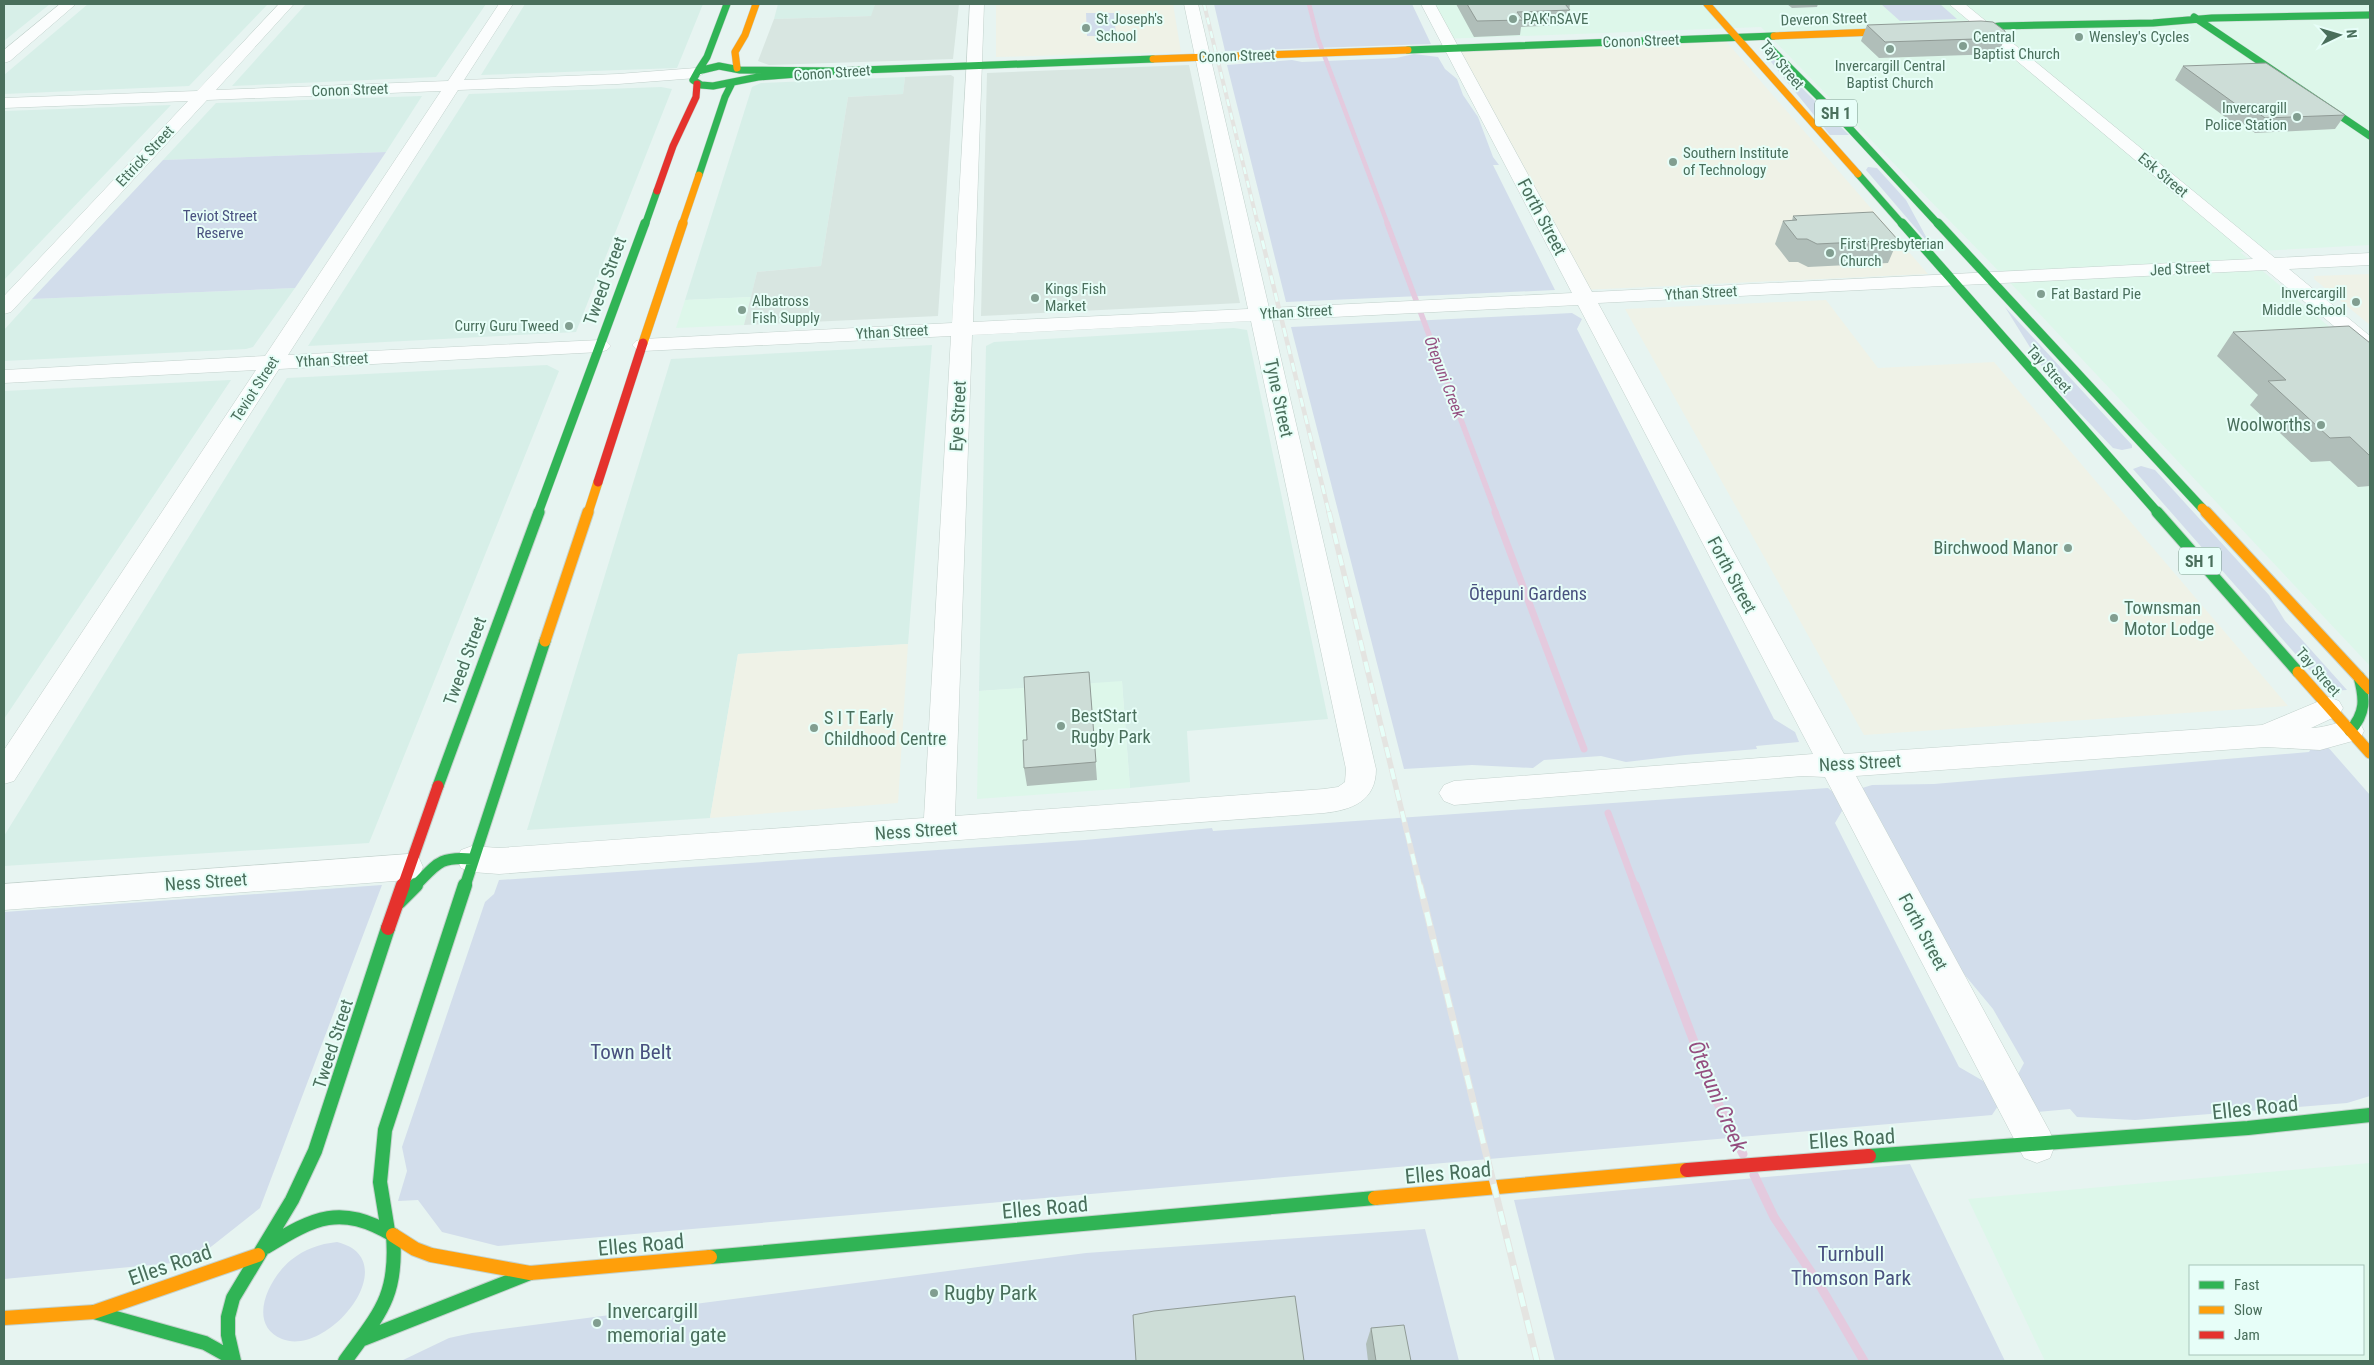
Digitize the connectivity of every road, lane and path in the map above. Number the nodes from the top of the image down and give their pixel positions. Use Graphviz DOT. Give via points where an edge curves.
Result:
graph roads {
  1 [pos="70,4"];
  2 [pos="287,4"];
  3 [pos="506,4"];
  4 [pos="727,4"];
  5 [pos="756,4"];
  6 [pos="977,4"];
  7 [pos="1191,4"];
  8 [pos="1428,4"];
  9 [pos="1707,4"];
  10 [pos="1956,4"];
  11 [pos="2180,8"];
  12 [pos="2370,15"];
  13 [pos="2199,20"];
  14 [pos="1745,22"];
  15 [pos="1986,28"];
  16 [pos="1913,31"];
  17 [pos="1948,31"];
  18 [pos="1758,36"];
  19 [pos="1737,37"];
  20 [pos="1452,48"];
  21 [pos="1203,57"];
  22 [pos="4,58"];
  23 [pos="974,66"];
  24 [pos="736,75"];
  25 [pos="696,77"];
  26 [pos="451,86"];
  27 [pos="202,95"];
  28 [pos="4,102"];
  29 [pos="2370,136"];
  30 [pos="1862,167"];
  31 [pos="1888,168"];
  32 [pos="1910,193"];
  33 [pos="1930,232"];
  34 [pos="1938,247"];
  35 [pos="2370,259"];
  36 [pos="2271,264"];
  37 [pos="1973,282"];
  38 [pos="1585,298"];
  39 [pos="4,308"];
  40 [pos="1259,314"];
  41 [pos="962,328"];
  42 [pos="2012,329"];
  43 [pos="635,342"];
  44 [pos="2370,346"];
  45 [pos="608,349"];
  46 [pos="272,363"];
  47 [pos="4,376"];
  48 [pos="2049,392"];
  49 [pos="2156,457"];
  50 [pos="2109,460"];
  51 [pos="2359,677"];
  52 [pos="2370,689"];
  53 [pos="2329,708"];
  54 [pos="2350,731"];
  55 [pos="2266,736"];
  56 [pos="2370,753"];
  57 [pos="1833,766"];
  58 [pos="4,773"];
  59 [pos="1357,791"];
  60 [pos="1454,793"];
  61 [pos="939,829"];
  62 [pos="472,859"];
  63 [pos="408,867"];
  64 [pos="4,897"];
  65 [pos="396,904"];
  66 [pos="2370,1115"];
  67 [pos="2037,1145"];
  68 [pos="391,1233"];
  69 [pos="261,1252"];
  70 [pos="530,1273"];
  71 [pos="94,1312"];
  72 [pos="4,1318"];
  73 [pos="363,1339"];
  74 [pos="347,1358"];
  75 [pos="233,1360"];
  76 [pos="334,1361"];
  1 -- 22 [label="street"];
  2 -- 27 [label="street, Ettrick Street"];
  3 -- 26 [label="street, Teviot Street"];
  4 -- 25 [label="main road, Tweed Street"];
  5 -- 24 [label="main road" via="735,52"];
  6 -- 23 [label="street, Eye Street"];
  7 -- 21 [label="street, Tyne Street"];
  8 -- 20 [label="street, Forth Street"];
  9 -- 19 [label="main road, Tay Street / SH 1"];
  10 -- 15 [label="street, Esk Street"];
  11 -- 13 [label="main road"];
  12 -- 13 [label="main road"];
  13 -- 15 [label="main road"];
  13 -- 29 [label="main road"];
  14 -- 18 [label="main road, Tay Street / SH 1"];
  15 -- 17 [label="main road"];
  15 -- 36 [label="street, Esk Street"];
  16 -- 18 [label="main road, Deveron Street"];
  18 -- 19 [label="main road, Deveron Street"];
  18 -- 31 [label="main road, Tay Street / SH 1"];
  19 -- 20 [label="main road, Conon Street"];
  19 -- 30 [label="main road, Tay Street / SH 1"];
  20 -- 21 [label="main road, Conon Street"];
  20 -- 38 [label="street, Forth Street"];
  21 -- 23 [label="main road, Conon Street"];
  21 -- 40 [label="street, Tyne Street"];
  23 -- 24 [label="main road, Conon Street"];
  23 -- 41 [label="street, Eye Street"];
  24 -- 25 [label="main road, Conon Street" via="718,66"];
  24 -- 25 [label="main road, Conon Street" via="713,86"];
  24 -- 43 [label="main road" via="725,96 649,325"];
  25 -- 26 [label="street, Conon Street"];
  25 -- 45 [label="main road, Tweed Street" via="696,97 673,146"];
  26 -- 27 [label="street, Conon Street"];
  26 -- 46 [label="street, Teviot Street"];
  27 -- 28 [label="street, Conon Street"];
  27 -- 39 [label="street, Ettrick Street"];
  30 -- 31 [label="main road" via="1881,165"];
  30 -- 37 [label="main road, Tay Street / SH 1"];
  31 -- 32 [label="main road, Tay Street / SH 1"];
  32 -- 33 [label="main road"];
  32 -- 37 [label="main road, Tay Street / SH 1"];
  34 -- 37 [label="main road"];
  35 -- 36 [label="street, Jed Street"];
  36 -- 37 [label="street, Jed Street"];
  36 -- 44 [label="street, Esk Street"];
  37 -- 38 [label="street, Ythan Street"];
  37 -- 48 [label="main road, Tay Street / SH 1"];
  37 -- 49 [label="main road, Tay Street / SH 1"];
  38 -- 40 [label="street, Ythan Street"];
  38 -- 57 [label="street, Forth Street"];
  40 -- 41 [label="street, Ythan Street"];
  40 -- 59 [label="street, Tyne Street" via="1360,770"];
  41 -- 43 [label="street, Ythan Street"];
  41 -- 61 [label="street, Eye Street"];
  42 -- 48 [label="main road"];
  43 -- 62 [label="main road"];
  45 -- 46 [label="street, Ythan Street"];
  45 -- 63 [label="main road, Tweed Street" via="592,368"];
  46 -- 47 [label="street, Ythan Street"];
  46 -- 58 [label="street, Teviot Street"];
  48 -- 50 [label="main road, Tay Street / SH 1"];
  49 -- 50 [label="main road"];
  49 -- 51 [label="main road, Tay Street / SH 1"];
  50 -- 53 [label="main road, Tay Street / SH 1"];
  51 -- 52 [label="main road, Tay Street / SH 1"];
  51 -- 54 [label="main road" via="2365,714"];
  53 -- 54 [label="main road, Tay Street / SH 1"];
  53 -- 55 [label="street, Ness Street"];
  54 -- 55 [label="street, Ness Street" via="2338,737 2314,739"];
  54 -- 56 [label="main road, Tay Street / SH 1"];
  55 -- 57 [label="street, Ness Street"];
  57 -- 60 [label="street, Ness Street" via="1803,765"];
  57 -- 67 [label="street, Forth Street"];
  59 -- 61 [label="street, Ness Street" via="1346,798 1324,801"];
  61 -- 62 [label="street, Ness Street" via="498,862"];
  62 -- 65 [label="main road" via="453,857 440,861"];
  62 -- 68 [label="main road" via="385,1130 380,1182"];
  63 -- 64 [label="street, Ness Street"];
  63 -- 65 [label="main road, Tweed Street"];
  65 -- 69 [label="main road, Tweed Street" via="315,1151 292,1200"];
  66 -- 67 [label="main road, Elles Road"];
  67 -- 70 [label="main road, Elles Road" via="1716,1167"];
  68 -- 69 [label="main road, Tweed Street" via="365,1218 326,1216 288,1233"];
  68 -- 70 [label="main road, Elles Road" via="431,1255"];
  68 -- 73 [label="main road" via="396,1268 393,1286 384,1307"];
  69 -- 71 [label="main road, Elles Road"];
  69 -- 75 [label="main road, Tweed Street" via="233,1298 228,1317"];
  70 -- 73 [label="main road, Elles Road"];
  71 -- 72 [label="main road, Elles Road"];
  71 -- 75 [label="main road, Elles Road" via="205,1343"];
  73 -- 74 [label="main road"];
  74 -- 76 [label="main road"];
}
